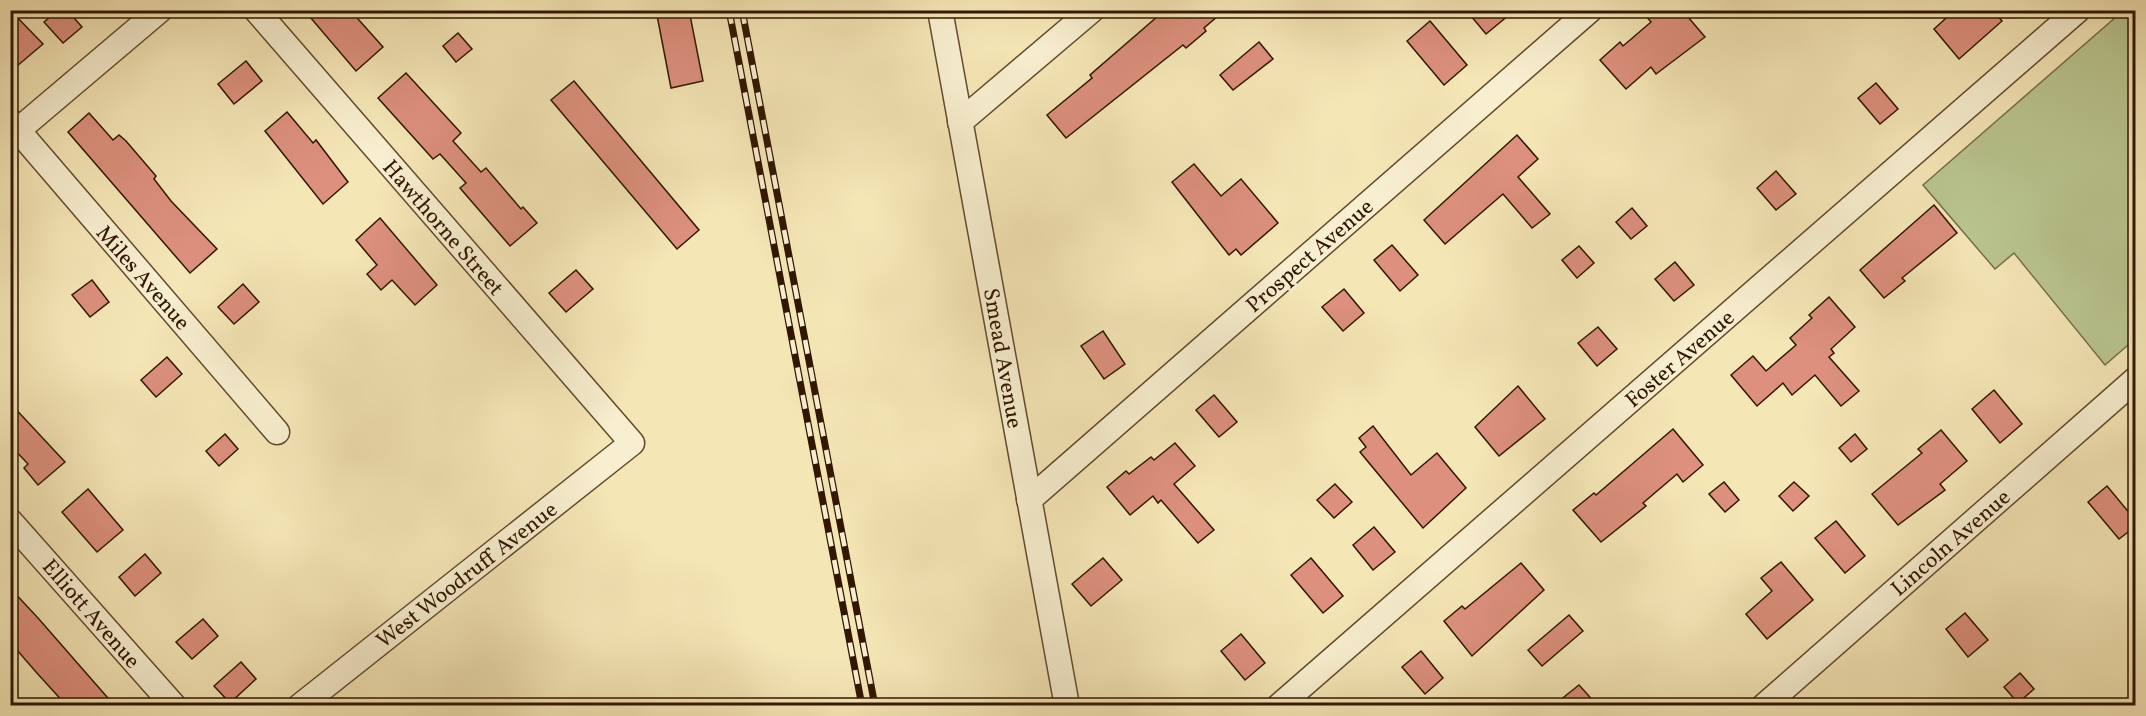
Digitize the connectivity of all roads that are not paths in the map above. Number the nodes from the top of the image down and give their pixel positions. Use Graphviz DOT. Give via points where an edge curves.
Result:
graph roads {
  1 [pos="160,10"];
  2 [pos="256,10"];
  3 [pos="940,10"];
  4 [pos="1092,10"];
  5 [pos="1590,10"];
  6 [pos="2078,10"];
  7 [pos="960,122"];
  8 [pos="13,129"];
  9 [pos="2136,379"];
  10 [pos="277,432"];
  11 [pos="632,443"];
  12 [pos="1029,500"];
  13 [pos="10,520"];
  14 [pos="174,705"];
  15 [pos="300,705"];
  16 [pos="1067,705"];
  17 [pos="1279,705"];
  18 [pos="1764,705"];
  1 -- 8 [label="street"];
  2 -- 11 [label="street, Hawthorne Street"];
  3 -- 7 [label="street, Smead Avenue"];
  4 -- 7 [label="street"];
  5 -- 12 [label="street, Prospect Avenue"];
  6 -- 17 [label="street, Foster Avenue"];
  7 -- 12 [label="street, Smead Avenue"];
  8 -- 10 [label="street, Miles Avenue"];
  9 -- 18 [label="street, Lincoln Avenue"];
  11 -- 15 [label="street, West Woodruff Avenue"];
  12 -- 16 [label="street, Smead Avenue"];
  13 -- 14 [label="street, Elliott Avenue"];
}
